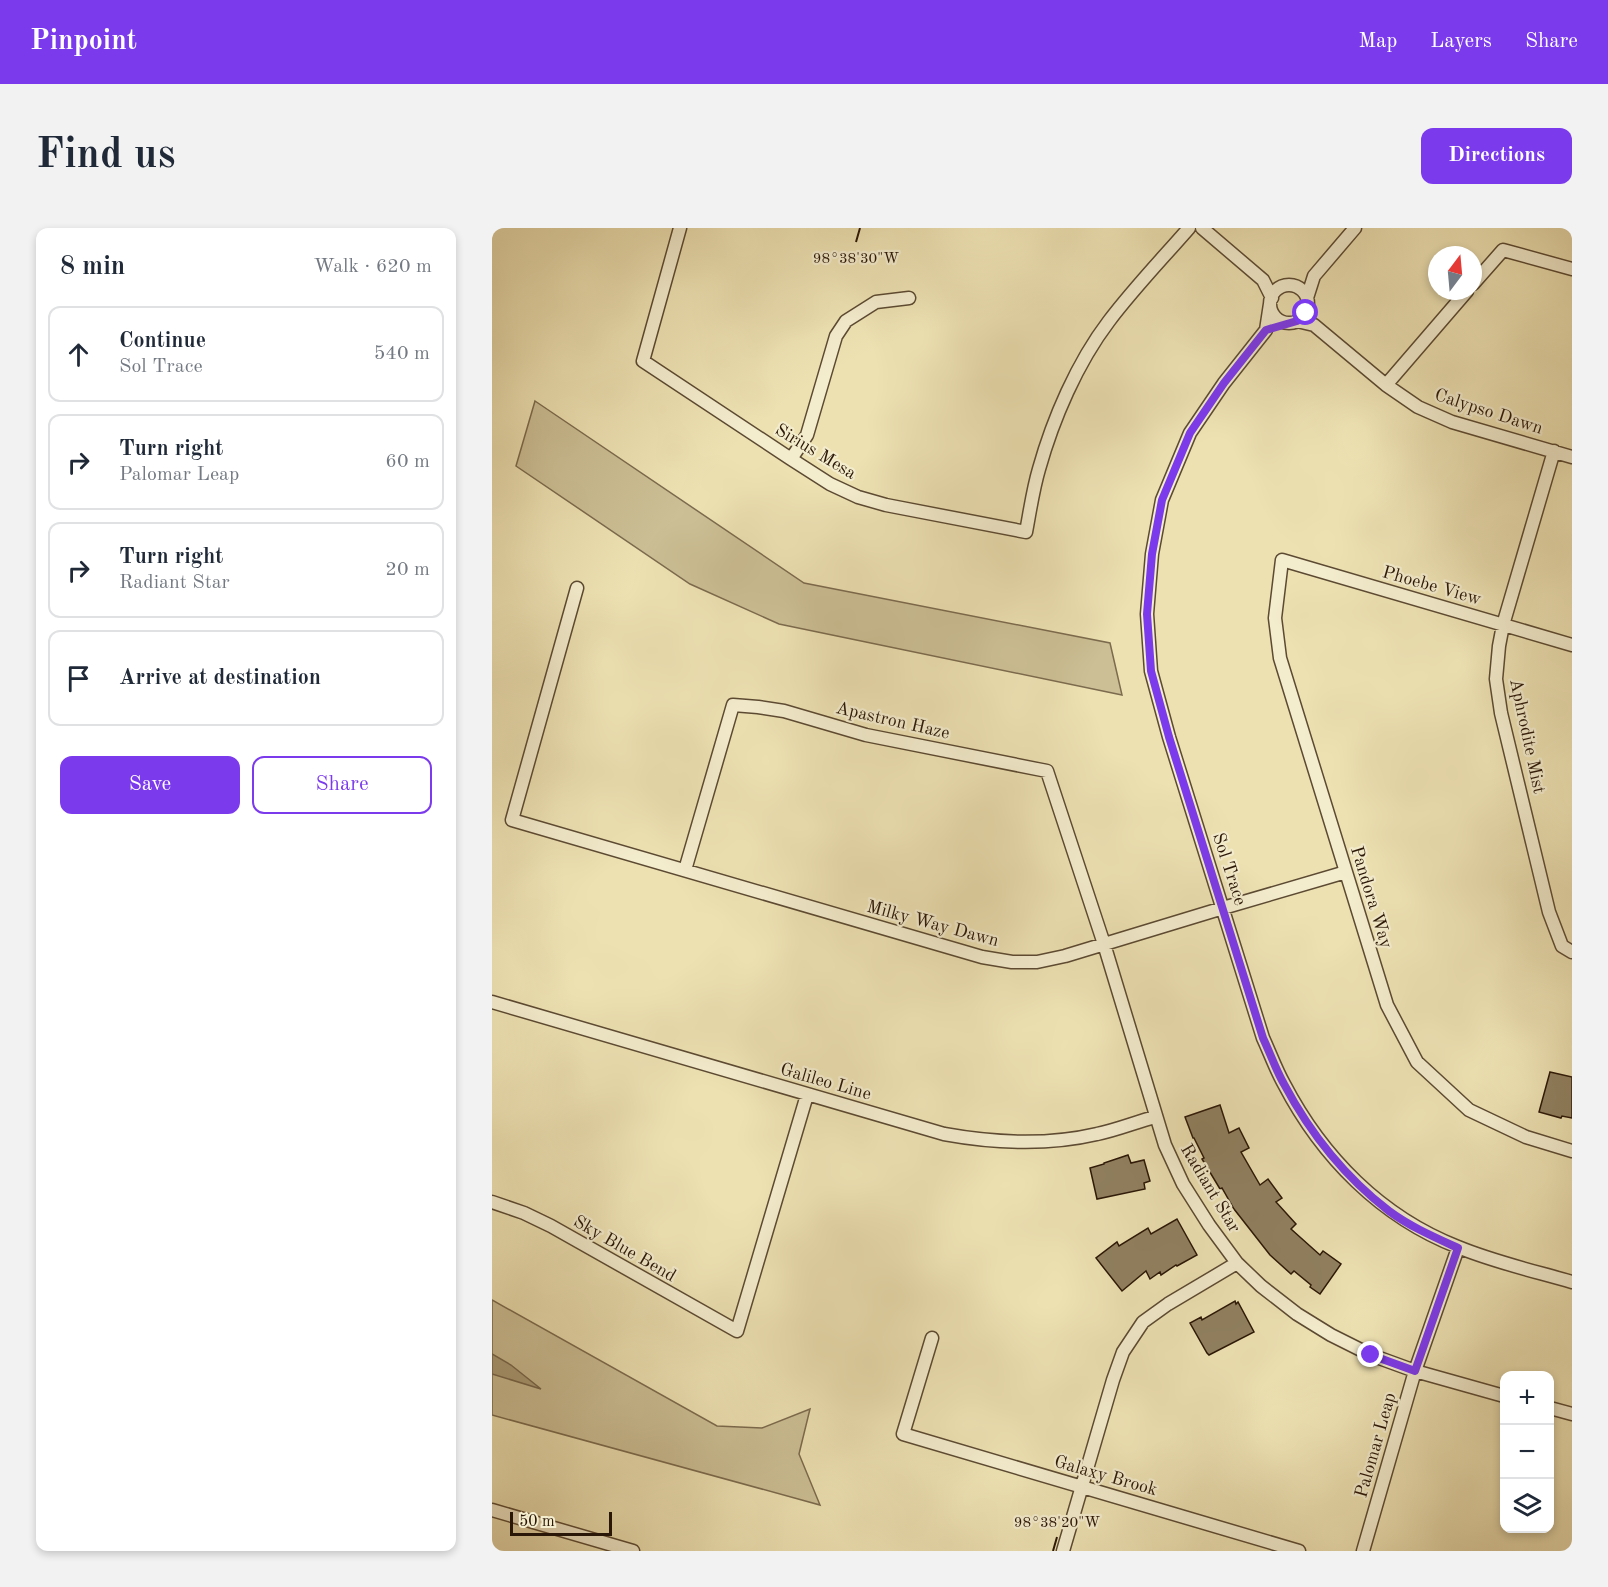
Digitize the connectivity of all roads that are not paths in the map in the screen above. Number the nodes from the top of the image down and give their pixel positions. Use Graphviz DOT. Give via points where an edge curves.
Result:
graph roads {
  1 [pos="680,228"];
  2 [pos="1189,228"];
  3 [pos="1202,228"];
  4 [pos="1354,228"];
  5 [pos="1572,269"];
  6 [pos="1482,274"];
  7 [pos="1314,276"];
  8 [pos="1263,280"];
  9 [pos="1288,285"];
  10 [pos="909,298"];
  11 [pos="1459,300"];
  12 [pos="1271,301"];
  13 [pos="1307,302"];
  14 [pos="1294,322"];
  15 [pos="1314,326"];
  16 [pos="1266,330"];
  17 [pos="1386,385"];
  18 [pos="1554,451"];
  19 [pos="1572,457"];
  20 [pos="791,459"];
  21 [pos="1282,560"];
  22 [pos="577,588"];
  23 [pos="1503,625"];
  24 [pos="1572,645"];
  25 [pos="1047,771"];
  26 [pos="685,870"];
  27 [pos="1346,872"];
  28 [pos="1223,908"];
  29 [pos="1104,944"];
  30 [pos="1572,952"];
  31 [pos="492,1002"];
  32 [pos="807,1095"];
  33 [pos="1155,1117"];
  34 [pos="1572,1151"];
  35 [pos="492,1202"];
  36 [pos="1458,1248"];
  37 [pos="1237,1263"];
  38 [pos="1572,1282"];
  39 [pos="932,1338"];
  40 [pos="1415,1371"];
  41 [pos="1500,1395"];
  42 [pos="1554,1409"];
  43 [pos="1572,1414"];
  44 [pos="1081,1487"];
  45 [pos="492,1510"];
  46 [pos="633,1551"];
  47 [pos="1063,1551"];
  48 [pos="1299,1551"];
  49 [pos="1363,1551"];
  1 -- 20 [label="street, Sirius Mesa" via="643,361"];
  2 -- 20 [label="street, Sirius Mesa" via="1107,323 1084,359 1050,434 1026,532 858,497"];
  3 -- 8 [label="street"];
  4 -- 7 [label="street"];
  5 -- 6 [label="street" via="1503,250"];
  7 -- 9 [label="street"];
  7 -- 13 [label="street"];
  8 -- 9 [label="street"];
  8 -- 12 [label="street"];
  9 -- 12 [label="street" via="1275,292"];
  9 -- 13 [label="street" via="1302,290"];
  10 -- 20 [label="street" via="876,302 846,321 836,336 807,435"];
  11 -- 17 [label="street"];
  12 -- 14 [label="street" via="1274,315"];
  12 -- 16 [label="street, Sol Trace"];
  13 -- 14 [label="street" via="1306,313"];
  13 -- 15 [label="street"];
  14 -- 15 [label="street, Calypso Dawn"];
  14 -- 16 [label="street"];
  15 -- 17 [label="street, Calypso Dawn"];
  16 -- 28 [label="street, Sol Trace" via="1190,433 1162,500 1147,604 1151,671"];
  17 -- 18 [label="street, Calypso Dawn" via="1418,407 1452,422"];
  18 -- 19 [label="street, Calypso Dawn"];
  18 -- 23 [label="street, Aphrodite Mist"];
  21 -- 23 [label="street, Phoebe View"];
  21 -- 27 [label="street, Pandora Way" via="1275,618 1280,658"];
  22 -- 26 [label="street, Milky Way Dawn" via="512,820"];
  23 -- 24 [label="street, Phoebe View"];
  23 -- 30 [label="street, Aphrodite Mist" via="1496,679 1501,713 1549,912 1562,946"];
  25 -- 26 [label="street, Apastron Haze" via="866,735 784,711 732,705"];
  25 -- 29 [label="street, Radiant Star"];
  26 -- 29 [label="street, Milky Way Dawn" via="982,957 1037,962"];
  27 -- 28 [label="street, Milky Way Dawn"];
  27 -- 34 [label="street, Pandora Way" via="1387,1005 1417,1062 1469,1110 1526,1137"];
  28 -- 29 [label="street, Milky Way Dawn"];
  28 -- 36 [label="street, Sol Trace" via="1263,1038 1304,1120 1338,1164 1390,1212"];
  29 -- 33 [label="street, Radiant Star"];
  31 -- 32 [label="street, Galileo Line"];
  32 -- 33 [label="street, Galileo Line" via="944,1134 1004,1142 1068,1139"];
  32 -- 35 [label="street, Sky Blue Bend" via="737,1331 551,1226"];
  33 -- 37 [label="street, Radiant Star" via="1183,1184"];
  36 -- 38 [label="street, Sol Trace"];
  36 -- 40 [label="street, Palomar Leap"];
  37 -- 40 [label="street, Radiant Star" via="1297,1314 1331,1335"];
  37 -- 44 [label="street" via="1143,1322 1123,1352"];
  39 -- 44 [label="street, Galaxy Brook" via="903,1434"];
  40 -- 41 [label="street, Radiant Star"];
  40 -- 49 [label="street, Palomar Leap"];
  42 -- 43 [label="street"];
  44 -- 47 [label="street"];
  44 -- 48 [label="street, Galaxy Brook"];
  45 -- 46 [label="street"];
}
